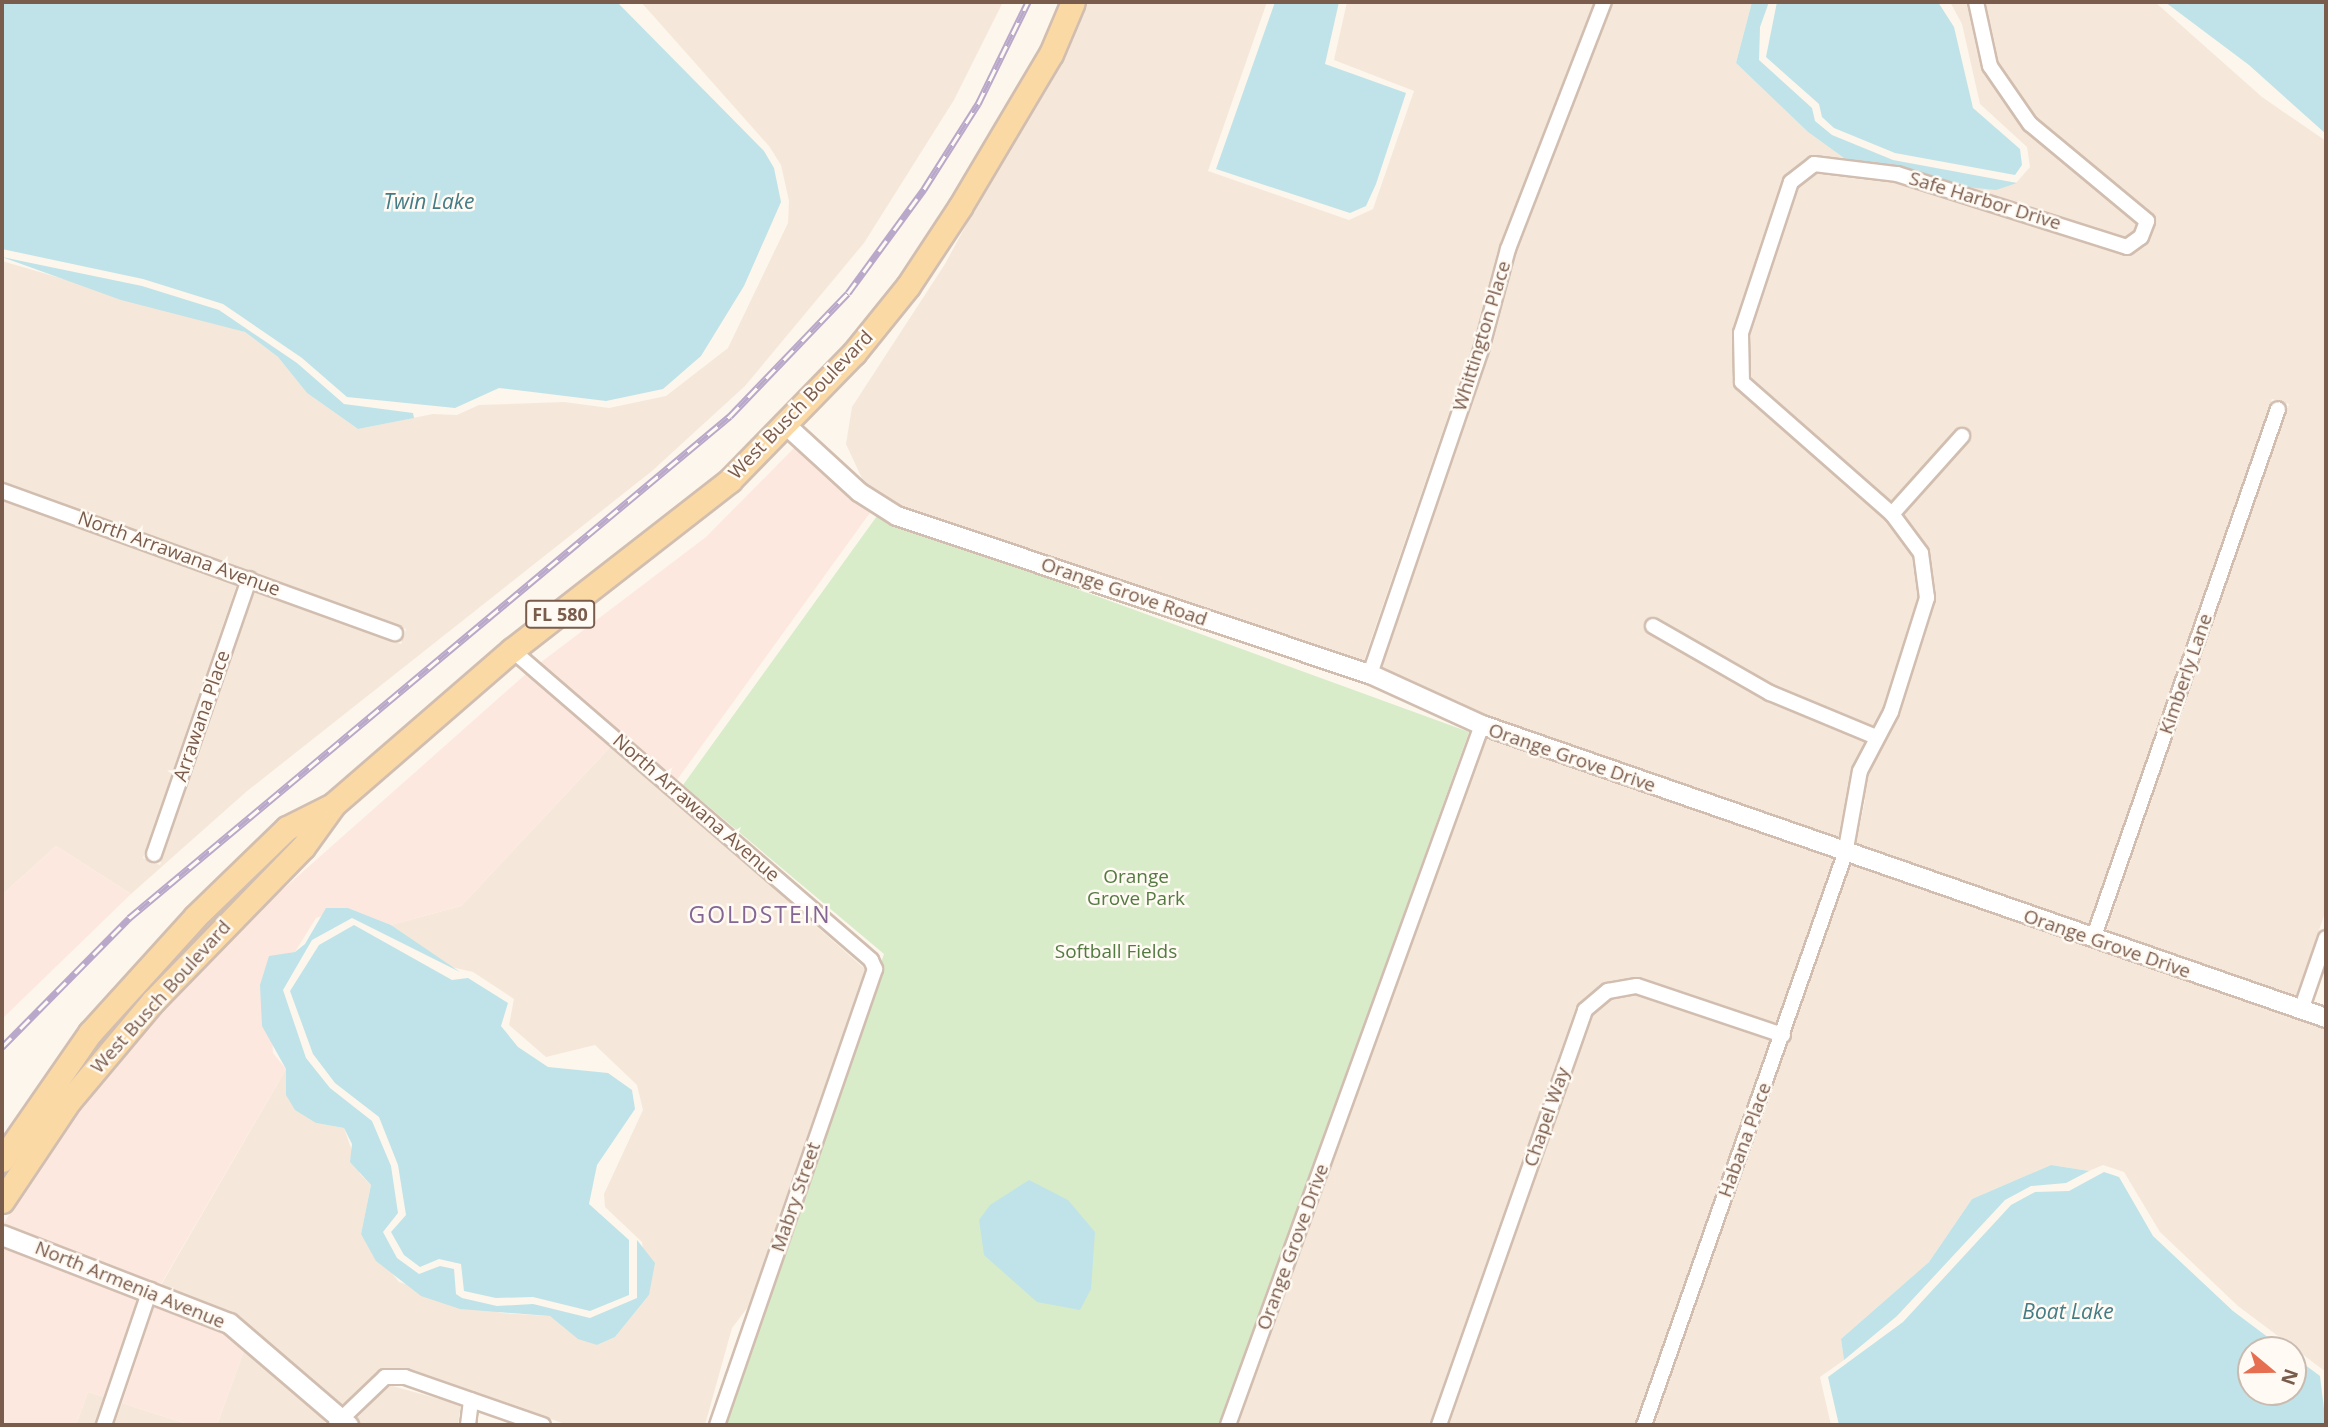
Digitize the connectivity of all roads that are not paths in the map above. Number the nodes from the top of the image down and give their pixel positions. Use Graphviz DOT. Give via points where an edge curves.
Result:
graph roads {
  1 [pos="1073,2"];
  2 [pos="1604,2"];
  3 [pos="1976,2"];
  4 [pos="2278,409"];
  5 [pos="787,426"];
  6 [pos="1962,436"];
  7 [pos="2,491"];
  8 [pos="1892,514"];
  9 [pos="249,579"];
  10 [pos="1653,626"];
  11 [pos="395,633"];
  12 [pos="512,650"];
  13 [pos="1370,674"];
  14 [pos="1482,724"];
  15 [pos="1876,737"];
  16 [pos="334,804"];
  17 [pos="154,854"];
  18 [pos="1845,854"];
  19 [pos="2326,938"];
  20 [pos="2094,939"];
  21 [pos="875,969"];
  22 [pos="2301,1010"];
  23 [pos="2326,1018"];
  24 [pos="1783,1035"];
  25 [pos="2,1160"];
  26 [pos="2,1200"];
  27 [pos="2,1234"];
  28 [pos="150,1290"];
  29 [pos="471,1400"];
  30 [pos="342,1423"];
  31 [pos="104,1425"];
  32 [pos="468,1425"];
  33 [pos="543,1425"];
  34 [pos="717,1425"];
  35 [pos="1228,1425"];
  36 [pos="1439,1425"];
  37 [pos="1644,1425"];
  1 -- 5 [label="main road, West Busch Boulevard / FL 580" via="1010,128 908,286"];
  2 -- 13 [label="street, Whittington Place" via="1508,249 1482,346"];
  3 -- 8 [label="street, Safe Harbor Drive" via="1990,66 2030,124 2147,221 2141,237 2127,247 1897,174 1814,164 1791,182 1741,333 1742,382"];
  4 -- 20 [label="street, Kimberly Lane"];
  5 -- 12 [label="main road, West Busch Boulevard / FL 580" via="657,541"];
  5 -- 13 [label="street, Orange Grove Road" via="859,492 897,516"];
  6 -- 8 [label="street"];
  7 -- 9 [label="street, North Arrawana Avenue"];
  8 -- 15 [label="street, Safe Harbor Drive" via="1921,553 1927,598 1891,712"];
  9 -- 11 [label="street, North Arrawana Avenue"];
  9 -- 17 [label="street, Arrawana Place"];
  10 -- 15 [label="street" via="1770,693"];
  12 -- 16 [label="main road, West Busch Boulevard / FL 580"];
  12 -- 21 [label="street, North Arrawana Avenue" via="871,960"];
  13 -- 14 [label="street, Orange Grove Road"];
  14 -- 18 [label="street, Orange Grove Drive"];
  14 -- 35 [label="street, Orange Grove Drive"];
  15 -- 18 [label="street, Safe Harbor Drive" via="1860,771"];
  16 -- 25 [label="main road, West Busch Boulevard" via="287,828 195,917 90,1033"];
  16 -- 26 [label="main road, West Busch Boulevard / FL 580" via="303,847 153,1002 86,1080"];
  18 -- 20 [label="street, Orange Grove Drive"];
  18 -- 24 [label="street, Habana Place"];
  19 -- 22 [label="street"];
  20 -- 22 [label="street, Orange Grove Drive"];
  21 -- 34 [label="street, Mabry Street"];
  22 -- 23 [label="street, Orange Grove Drive"];
  24 -- 36 [label="street, Chapel Way" via="1637,986 1608,991 1585,1010"];
  24 -- 37 [label="street, Habana Place"];
  27 -- 28 [label="main road, North Armenia Avenue"];
  28 -- 30 [label="main road, North Armenia Avenue" via="239,1330"];
  28 -- 31 [label="street"];
  29 -- 30 [label="street" via="405,1377 385,1377"];
  29 -- 32 [label="street"];
  29 -- 33 [label="street"];
}
